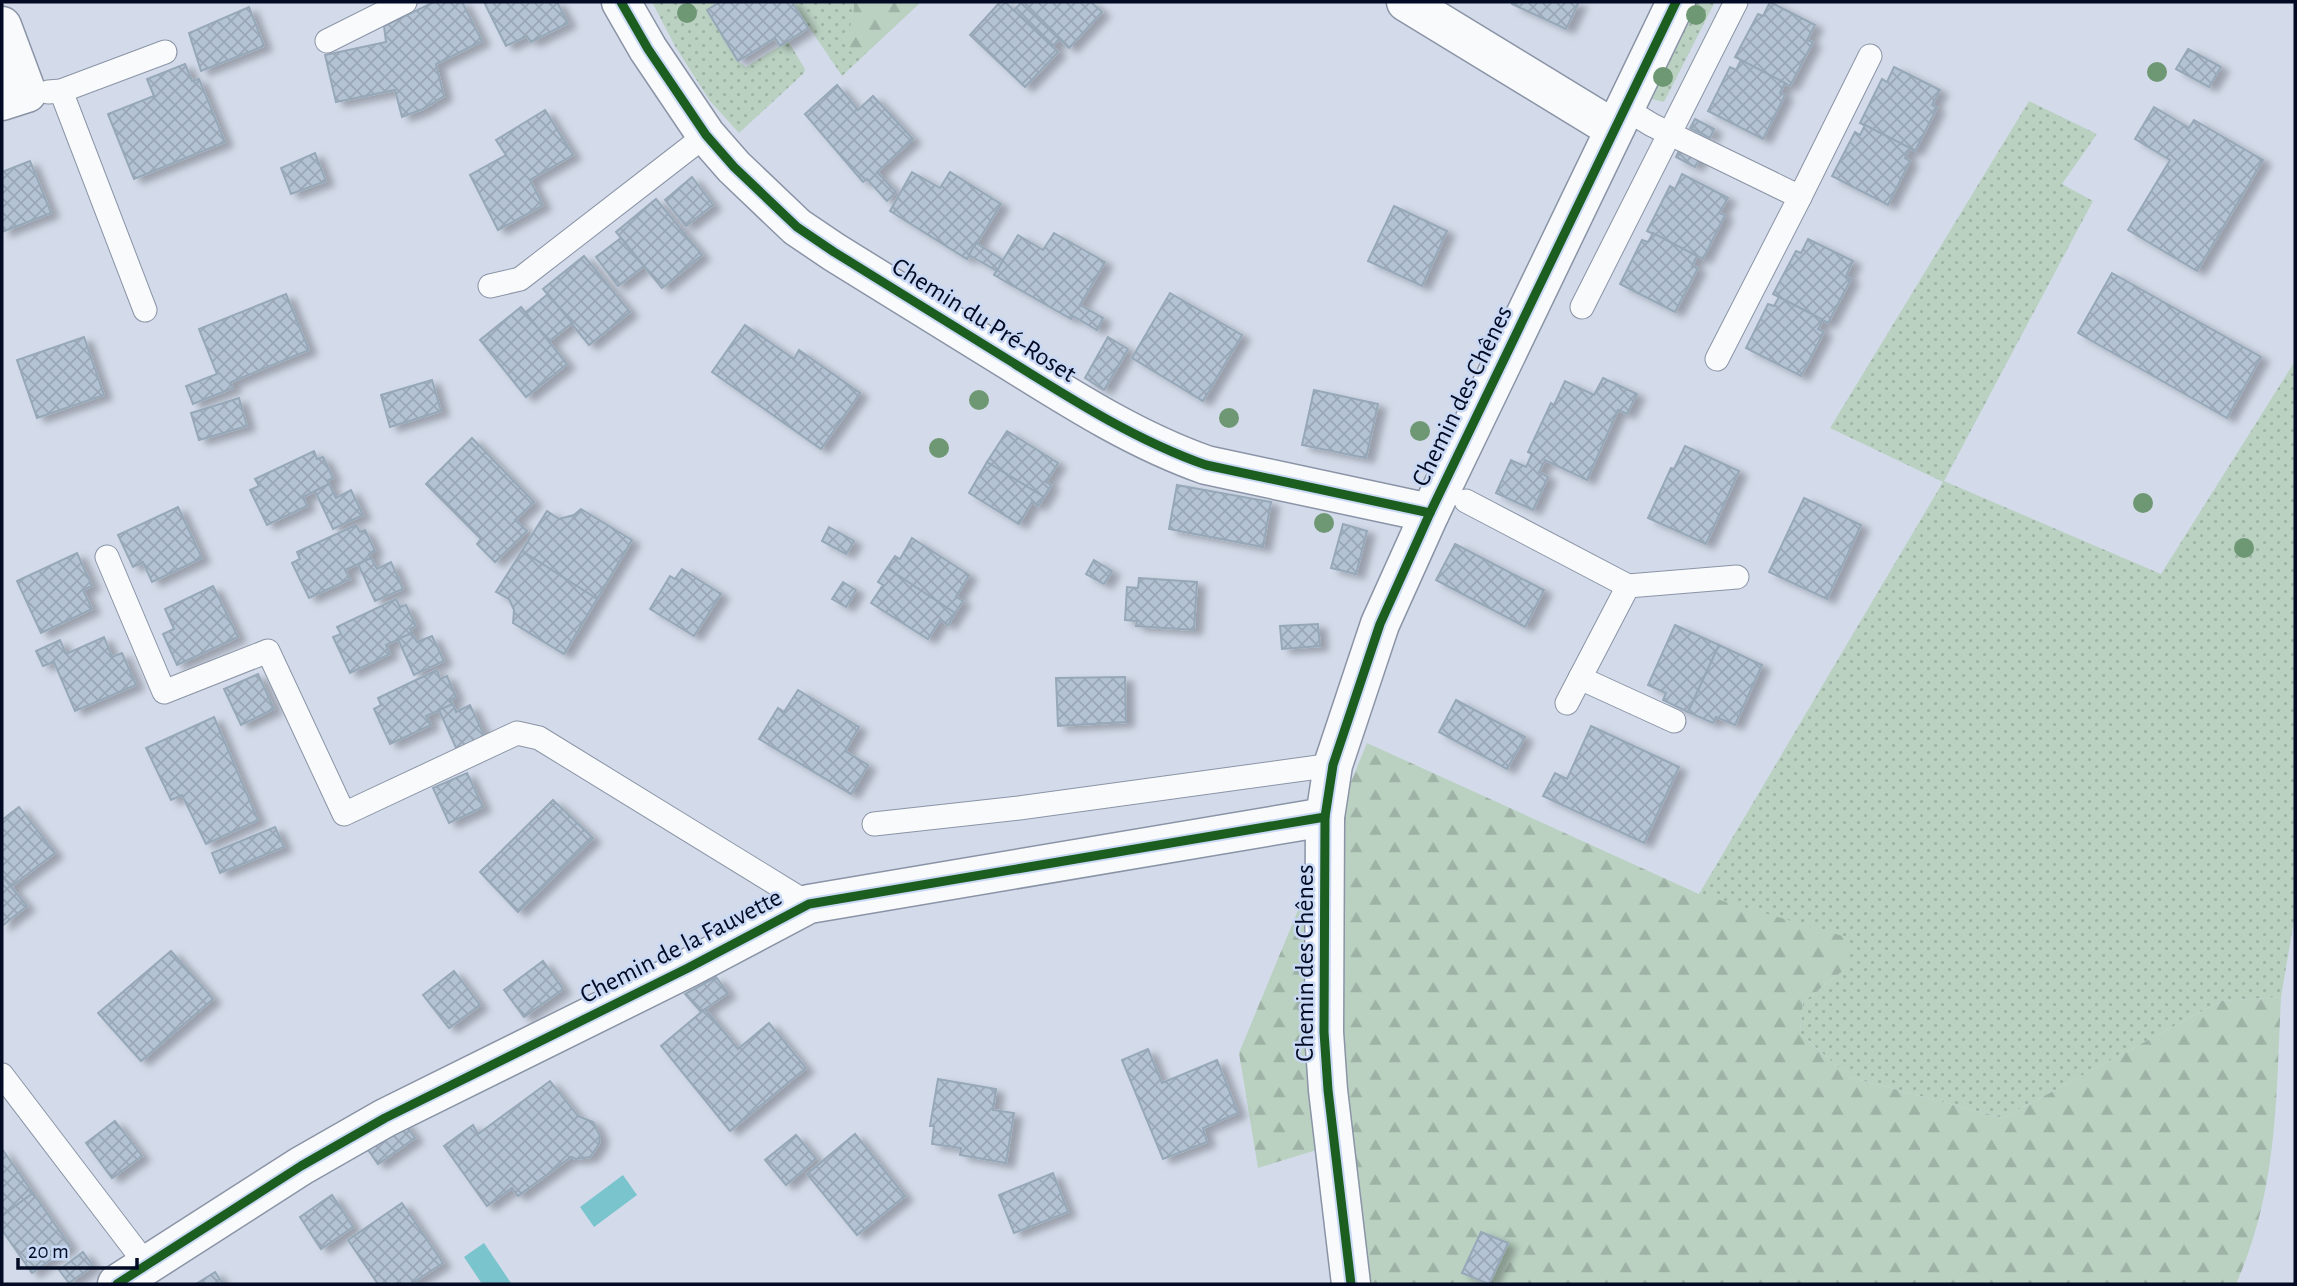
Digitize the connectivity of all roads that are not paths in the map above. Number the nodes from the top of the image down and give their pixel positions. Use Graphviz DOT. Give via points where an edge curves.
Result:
graph roads {
  1 [pos="405,2"];
  2 [pos="621,2"];
  3 [pos="1406,2"];
  4 [pos="1676,2"];
  5 [pos="1735,2"];
  6 [pos="2,26"];
  7 [pos="327,41"];
  8 [pos="165,52"];
  9 [pos="1870,56"];
  10 [pos="30,95"];
  11 [pos="1619,118"];
  12 [pos="1669,133"];
  13 [pos="706,135"];
  14 [pos="1800,197"];
  15 [pos="490,286"];
  16 [pos="1582,307"];
  17 [pos="145,310"];
  18 [pos="1717,359"];
  19 [pos="1466,501"];
  20 [pos="1430,513"];
  21 [pos="107,557"];
  22 [pos="1737,577"];
  23 [pos="1628,586"];
  24 [pos="1580,678"];
  25 [pos="1567,703"];
  26 [pos="1674,721"];
  27 [pos="1333,765"];
  28 [pos="1325,817"];
  29 [pos="874,824"];
  30 [pos="809,904"];
  31 [pos="2,1075"];
  32 [pos="131,1274"];
  33 [pos="1351,1284"];
  1 -- 7 [label="lane"];
  2 -- 13 [label="street, Chemin du Pré-Roset"];
  3 -- 11 [label="street"];
  4 -- 11 [label="street, Chemin des Chênes"];
  5 -- 12 [label="lane"];
  6 -- 10 [label="street"];
  8 -- 10 [label="lane"];
  9 -- 14 [label="lane"];
  10 -- 17 [label="lane"];
  11 -- 12 [label="lane"];
  11 -- 20 [label="street, Chemin des Chênes"];
  12 -- 14 [label="lane"];
  12 -- 16 [label="lane"];
  13 -- 15 [label="lane" via="520,279"];
  13 -- 20 [label="street, Chemin du Pré-Roset" via="797,227 1074,401 1149,442 1206,465"];
  14 -- 18 [label="lane"];
  19 -- 23 [label="lane"];
  20 -- 27 [label="street, Chemin des Chênes" via="1380,624"];
  21 -- 30 [label="lane, Chemin de la Fauvette" via="164,692 268,650 344,814 517,733 539,738"];
  22 -- 23 [label="lane"];
  23 -- 24 [label="lane"];
  24 -- 25 [label="lane"];
  24 -- 26 [label="lane"];
  27 -- 28 [label="street, Chemin des Chênes"];
  27 -- 29 [label="lane"];
  28 -- 30 [label="street, Chemin de la Fauvette"];
  28 -- 33 [label="street, Chemin des Chênes" via="1324,1032"];
  30 -- 32 [label="street, Chemin de la Fauvette" via="384,1118"];
  31 -- 32 [label="lane, Chemin de la Fauvette"];
}
